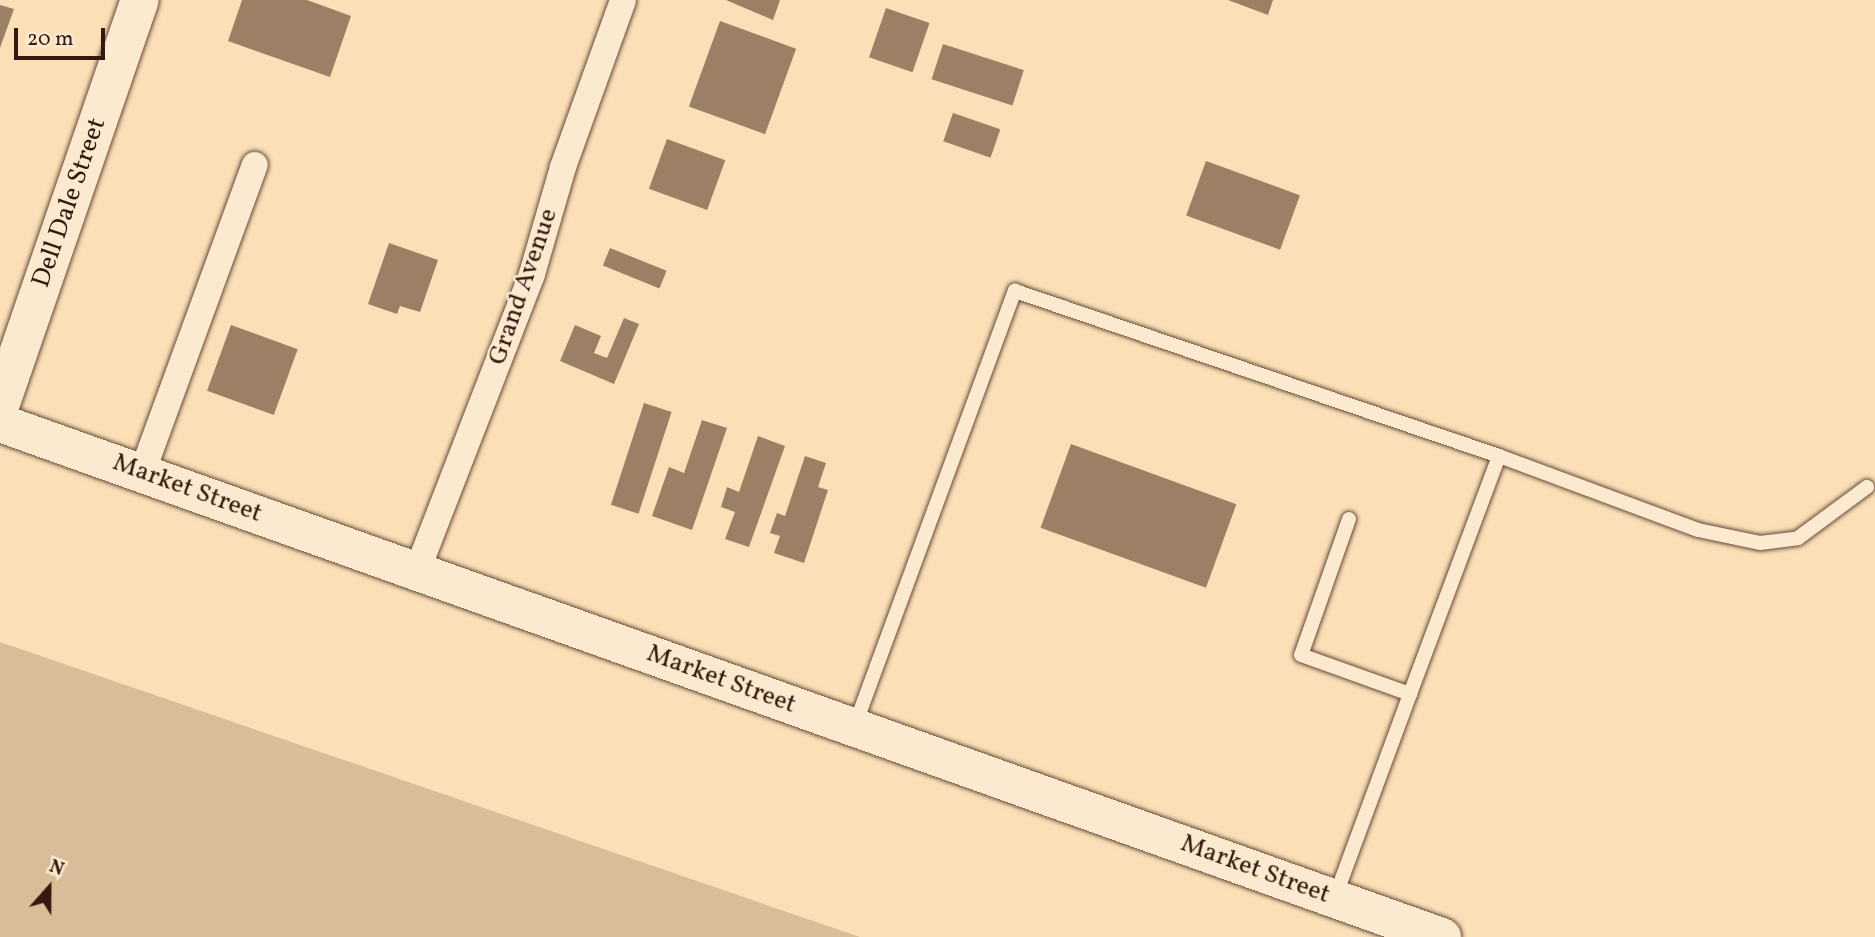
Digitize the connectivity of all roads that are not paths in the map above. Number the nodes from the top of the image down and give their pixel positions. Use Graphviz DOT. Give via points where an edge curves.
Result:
graph roads {
  1 [pos="141,0"];
  2 [pos="623,0"];
  3 [pos="255,165"];
  4 [pos="0,406"];
  5 [pos="0,423"];
  6 [pos="1499,456"];
  7 [pos="142,473"];
  8 [pos="1867,487"];
  9 [pos="1349,519"];
  10 [pos="417,571"];
  11 [pos="1410,694"];
  12 [pos="854,727"];
  13 [pos="1334,899"];
  14 [pos="1442,937"];
  1 -- 4 [label="street, Dell Dale Street"];
  2 -- 10 [label="street, Grand Avenue" via="563,166 532,274"];
  3 -- 7 [label="street"];
  5 -- 7 [label="street, Market Street"];
  6 -- 8 [label="lane" via="1698,530 1759,544 1798,538"];
  6 -- 11 [label="lane"];
  6 -- 12 [label="lane" via="1015,291"];
  7 -- 10 [label="street, Market Street"];
  9 -- 11 [label="lane" via="1301,655"];
  10 -- 12 [label="street, Market Street"];
  11 -- 13 [label="lane"];
  12 -- 13 [label="street, Market Street"];
  13 -- 14 [label="street, Market Street"];
}
